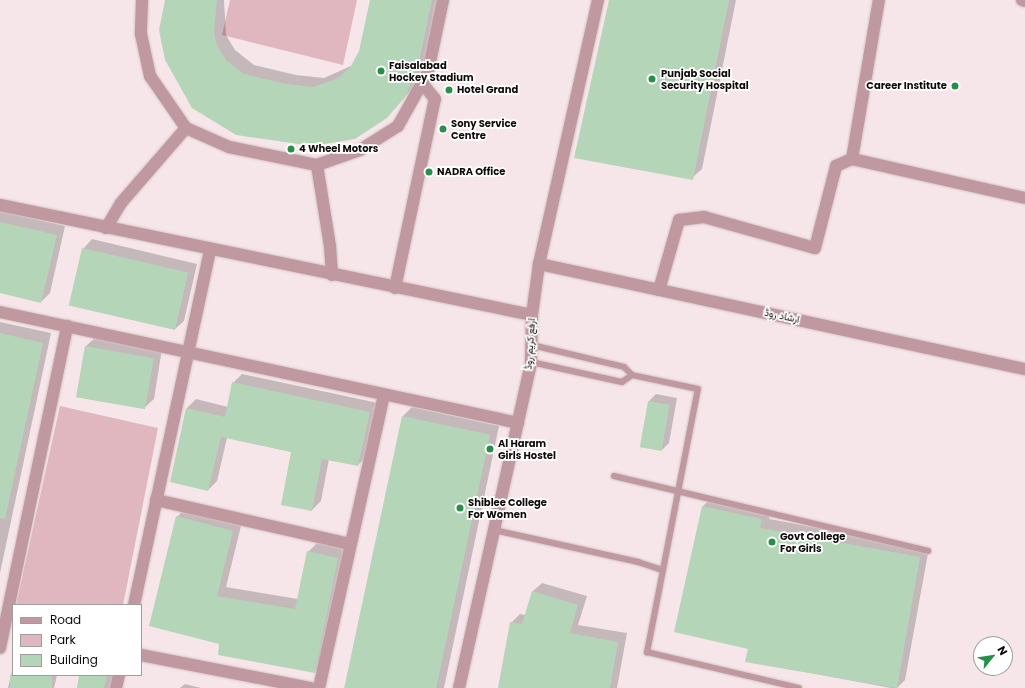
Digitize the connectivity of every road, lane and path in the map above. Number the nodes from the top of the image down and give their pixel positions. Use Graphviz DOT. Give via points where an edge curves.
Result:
graph roads {
  1 [pos="142,0"];
  2 [pos="443,0"];
  3 [pos="598,0"];
  4 [pos="879,0"];
  5 [pos="423,84"];
  6 [pos="186,128"];
  7 [pos="852,159"];
  8 [pos="317,165"];
  9 [pos="1025,198"];
  10 [pos="0,205"];
  11 [pos="106,228"];
  12 [pos="210,250"];
  13 [pos="539,264"];
  14 [pos="332,275"];
  15 [pos="395,288"];
  16 [pos="659,290"];
  17 [pos="0,312"];
  18 [pos="532,315"];
  19 [pos="68,326"];
  20 [pos="532,345"];
  21 [pos="188,351"];
  22 [pos="531,362"];
  23 [pos="1025,369"];
  24 [pos="632,376"];
  25 [pos="384,395"];
  26 [pos="518,423"];
  27 [pos="614,476"];
  28 [pos="677,491"];
  29 [pos="156,500"];
  30 [pos="494,530"];
  31 [pos="350,544"];
  32 [pos="928,551"];
  33 [pos="663,570"];
  34 [pos="134,604"];
  35 [pos="6,627"];
  36 [pos="0,648"];
  37 [pos="142,655"];
  38 [pos="119,676"];
  39 [pos="116,688"];
  40 [pos="310,688"];
  41 [pos="319,688"];
  42 [pos="459,688"];
  43 [pos="799,688"];
  1 -- 6 [label="street" via="140,34 150,76"];
  2 -- 5 [label="street" via="428,72"];
  3 -- 13 [label="street, ارفع کریم روڈ"];
  4 -- 7 [label="street"];
  5 -- 8 [label="street" via="398,126 360,150"];
  5 -- 15 [label="street" via="436,99"];
  6 -- 8 [label="street" via="229,147"];
  6 -- 11 [label="street" via="121,203"];
  7 -- 9 [label="street"];
  7 -- 16 [label="street" via="836,166 815,248 704,217 679,220"];
  8 -- 14 [label="street"];
  10 -- 11 [label="street"];
  11 -- 12 [label="street"];
  12 -- 14 [label="street"];
  12 -- 21 [label="street"];
  13 -- 16 [label="street, ارشاد روڈ"];
  13 -- 18 [label="street, ارفع کریم روڈ"];
  14 -- 15 [label="street"];
  15 -- 18 [label="street"];
  16 -- 23 [label="street, ارشاد روڈ"];
  17 -- 19 [label="street"];
  18 -- 20 [label="street, ارفع کریم روڈ"];
  19 -- 21 [label="street"];
  19 -- 35 [label="street"];
  20 -- 22 [label="street, ارفع کریم روڈ"];
  20 -- 24 [label="lane" via="624,367"];
  21 -- 25 [label="street"];
  21 -- 29 [label="street"];
  22 -- 24 [label="lane" via="622,382"];
  22 -- 26 [label="street, ارفع کریم روڈ"];
  24 -- 28 [label="lane" via="698,389"];
  25 -- 26 [label="street"];
  25 -- 31 [label="street"];
  26 -- 30 [label="street, ارفع کریم روڈ"];
  27 -- 28 [label="lane"];
  28 -- 32 [label="lane"];
  28 -- 33 [label="lane"];
  29 -- 31 [label="street"];
  29 -- 34 [label="street"];
  30 -- 33 [label="lane"];
  30 -- 42 [label="street, ارفع کریم روڈ"];
  31 -- 41 [label="street"];
  33 -- 43 [label="lane" via="647,652"];
  35 -- 36 [label="street"];
  37 -- 40 [label="street"];
  38 -- 39 [label="street"];
}
